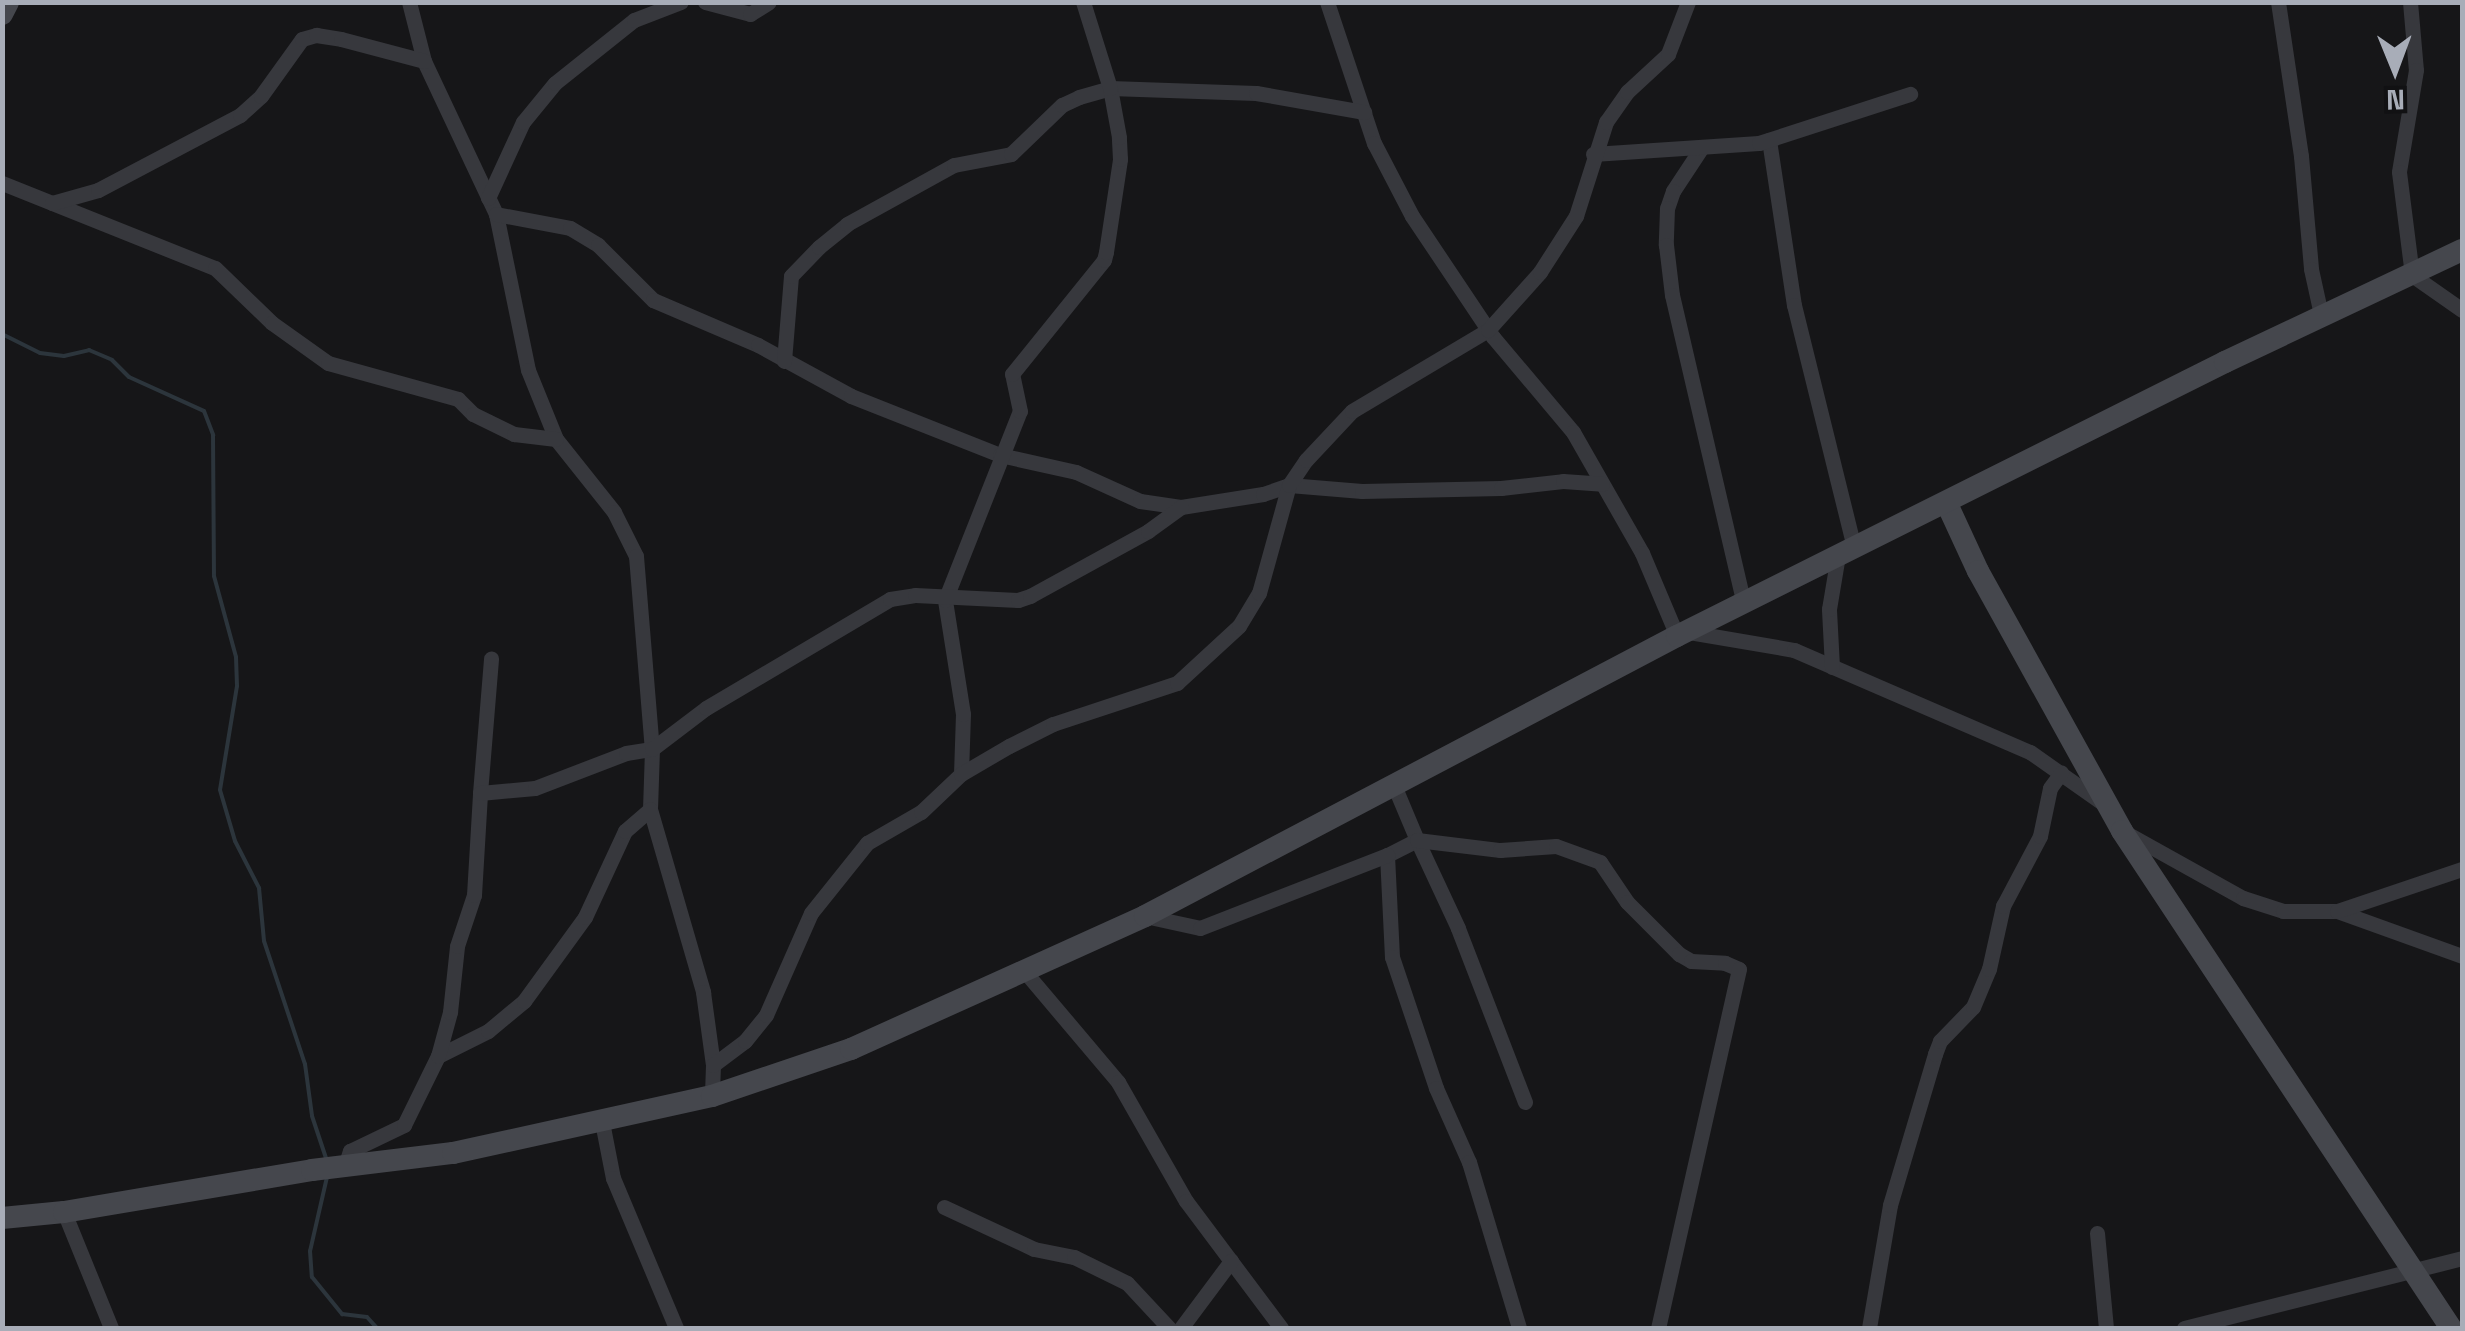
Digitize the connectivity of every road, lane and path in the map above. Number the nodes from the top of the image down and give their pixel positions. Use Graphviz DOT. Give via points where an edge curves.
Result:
graph roads {
  1 [pos="8,2"];
  2 [pos="409,2"];
  3 [pos="682,2"];
  4 [pos="705,2"];
  5 [pos="769,2"];
  6 [pos="1083,2"];
  7 [pos="1327,2"];
  8 [pos="1688,2"];
  9 [pos="2278,2"];
  10 [pos="2410,2"];
  11 [pos="2,14"];
  12 [pos="424,61"];
  13 [pos="1110,88"];
  14 [pos="1910,94"];
  15 [pos="1364,112"];
  16 [pos="1768,140"];
  17 [pos="1702,147"];
  18 [pos="1593,154"];
  19 [pos="2,183"];
  20 [pos="488,198"];
  21 [pos="52,203"];
  22 [pos="496,214"];
  23 [pos="2462,250"];
  24 [pos="2412,274"];
  25 [pos="2462,310"];
  26 [pos="2322,319"];
  27 [pos="1488,330"];
  28 [pos="784,362"];
  29 [pos="556,439"];
  30 [pos="1000,455"];
  31 [pos="1289,484"];
  32 [pos="1602,484"];
  33 [pos="1946,504"];
  34 [pos="1180,507"];
  35 [pos="1846,551"];
  36 [pos="945,600"];
  37 [pos="1744,604"];
  38 [pos="1683,634"];
  39 [pos="491,658"];
  40 [pos="1832,666"];
  41 [pos="652,748"];
  42 [pos="2062,773"];
  43 [pos="961,774"];
  44 [pos="1394,783"];
  45 [pos="480,793"];
  46 [pos="2107,806"];
  47 [pos="650,809"];
  48 [pos="2122,831"];
  49 [pos="1417,840"];
  50 [pos="1387,855"];
  51 [pos="2462,870"];
  52 [pos="2338,911"];
  53 [pos="1145,916"];
  54 [pos="2462,956"];
  55 [pos="1026,973"];
  56 [pos="438,1056"];
  57 [pos="713,1064"];
  58 [pos="712,1096"];
  59 [pos="1525,1102"];
  60 [pos="602,1122"];
  61 [pos="330,1168"];
  62 [pos="944,1208"];
  63 [pos="64,1212"];
  64 [pos="2,1218"];
  65 [pos="2097,1233"];
  66 [pos="2462,1258"];
  67 [pos="1230,1261"];
  68 [pos="2412,1268"];
  69 [pos="2195,1327"];
  70 [pos="111,1328"];
  71 [pos="676,1328"];
  72 [pos="1169,1328"];
  73 [pos="1181,1328"];
  74 [pos="1281,1328"];
  75 [pos="1520,1328"];
  76 [pos="1658,1328"];
  77 [pos="1868,1328"];
  78 [pos="2106,1328"];
  79 [pos="2451,1328"];
  1 -- 11 [label="street"];
  2 -- 12 [label="street"];
  3 -- 20 [label="street" via="634,20 554,84 523,122"];
  4 -- 5 [label="street" via="750,14"];
  6 -- 13 [label="street"];
  7 -- 15 [label="street"];
  8 -- 18 [label="street" via="1668,54 1627,92"];
  9 -- 26 [label="street"];
  10 -- 24 [label="street" via="2416,70 2398,156"];
  12 -- 20 [label="street"];
  12 -- 21 [label="street" via="316,34 302,39 240,115 98,190"];
  13 -- 15 [label="street" via="1256,93"];
  13 -- 28 [label="street" via="1062,106 1011,154 954,164 820,246 791,276"];
  13 -- 30 [label="street" via="1120,159 1104,260 1012,374 1020,410"];
  14 -- 16 [label="street"];
  15 -- 27 [label="street" via="1412,216"];
  16 -- 17 [label="street"];
  16 -- 35 [label="street" via="1794,305"];
  17 -- 18 [label="street"];
  17 -- 37 [label="street" via="1673,190 1666,245"];
  18 -- 27 [label="street" via="1569,227 1540,272"];
  19 -- 21 [label="street"];
  20 -- 22 [label="street"];
  21 -- 29 [label="street" via="216,268 318,358 458,399 514,434"];
  22 -- 28 [label="street" via="570,228 598,245 654,300"];
  22 -- 29 [label="street" via="528,370"];
  23 -- 24 [label="street"];
  24 -- 25 [label="street"];
  24 -- 26 [label="street"];
  26 -- 33 [label="street"];
  27 -- 31 [label="street" via="1352,411"];
  27 -- 32 [label="street" via="1547,396"];
  28 -- 30 [label="street" via="861,401"];
  29 -- 41 [label="street" via="614,512 636,556"];
  30 -- 34 [label="street"];
  30 -- 36 [label="street"];
  31 -- 32 [label="street" via="1362,490"];
  31 -- 34 [label="street"];
  31 -- 43 [label="street" via="1259,593 1240,626 1190,673 1169,687 1053,724"];
  32 -- 38 [label="street"];
  33 -- 35 [label="street"];
  33 -- 46 [label="street"];
  34 -- 36 [label="street" via="1030,596"];
  35 -- 37 [label="street"];
  35 -- 40 [label="street" via="1830,609"];
  36 -- 41 [label="street" via="890,599 706,708"];
  36 -- 43 [label="street" via="964,714"];
  37 -- 38 [label="street"];
  38 -- 40 [label="street" via="1794,650"];
  38 -- 44 [label="street"];
  39 -- 45 [label="street"];
  40 -- 42 [label="street" via="2030,752"];
  41 -- 45 [label="street" via="536,788"];
  41 -- 47 [label="street"];
  42 -- 46 [label="street"];
  42 -- 77 [label="street" via="2050,788 2040,836 2003,906 1973,1007 1934,1054 1890,1205"];
  43 -- 57 [label="street" via="921,812 867,843 826,890 766,1015"];
  44 -- 49 [label="street"];
  44 -- 53 [label="street"];
  45 -- 56 [label="street" via="474,895 457,946"];
  46 -- 48 [label="street"];
  47 -- 56 [label="street" via="625,830 585,917 524,1000 488,1031"];
  47 -- 57 [label="street" via="703,992"];
  48 -- 52 [label="street" via="2244,898 2283,911"];
  48 -- 68 [label="street"];
  49 -- 50 [label="street"];
  49 -- 59 [label="street"];
  49 -- 76 [label="street" via="1500,850 1556,846 1600,862 1679,954 1739,969"];
  50 -- 53 [label="street" via="1200,928"];
  50 -- 75 [label="street" via="1392,957 1469,1162"];
  51 -- 52 [label="street"];
  52 -- 54 [label="street"];
  53 -- 55 [label="street"];
  55 -- 58 [label="street" via="851,1049"];
  55 -- 67 [label="street" via="1118,1082 1186,1201"];
  56 -- 61 [label="street" via="404,1125"];
  57 -- 58 [label="street"];
  58 -- 60 [label="street"];
  60 -- 61 [label="street" via="454,1153"];
  60 -- 71 [label="street" via="613,1178"];
  61 -- 63 [label="street"];
  62 -- 72 [label="street" via="1127,1283"];
  63 -- 64 [label="street"];
  63 -- 70 [label="street"];
  65 -- 78 [label="street"];
  66 -- 68 [label="street"];
  67 -- 73 [label="street"];
  67 -- 74 [label="street"];
  68 -- 69 [label="street"];
  68 -- 79 [label="street"];
}
